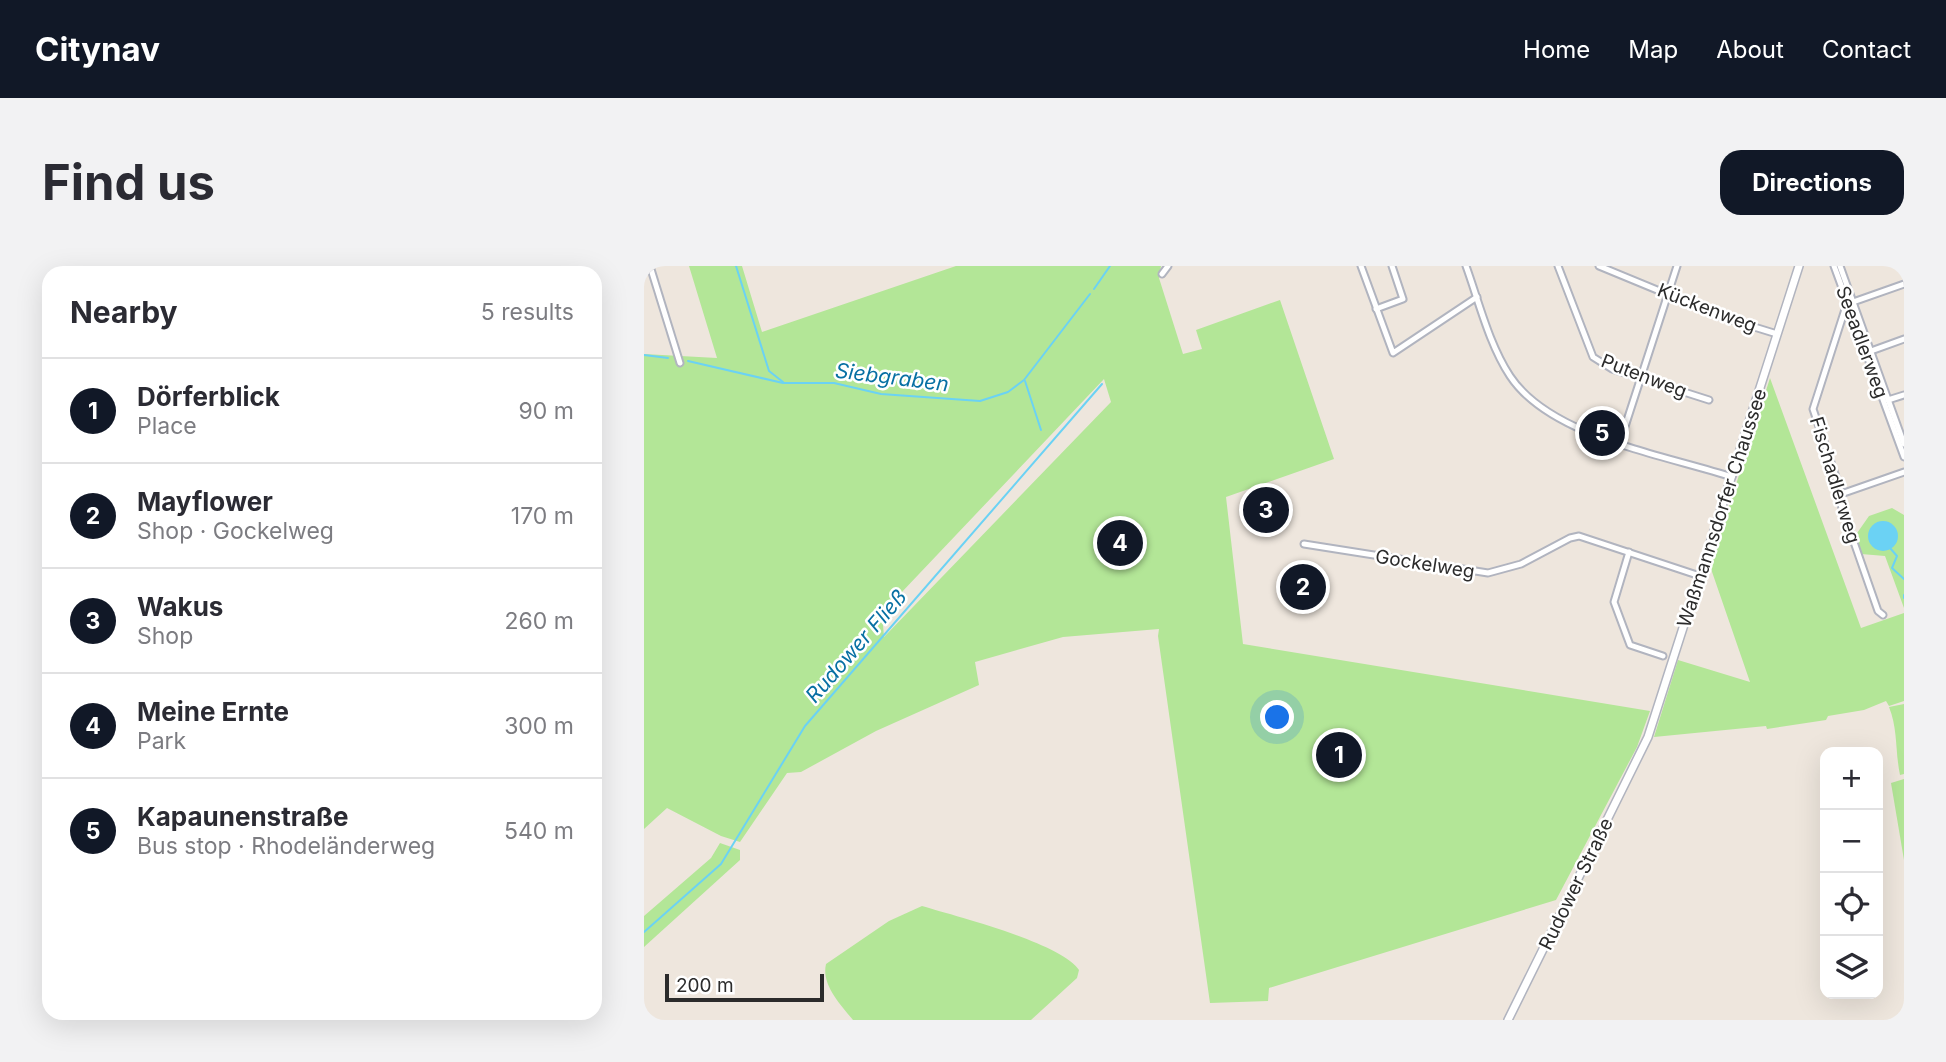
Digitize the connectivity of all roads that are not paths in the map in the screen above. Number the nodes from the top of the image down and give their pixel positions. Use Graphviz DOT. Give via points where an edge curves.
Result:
graph roads {
  1 [pos="650,266"];
  2 [pos="1168,266"];
  3 [pos="1361,266"];
  4 [pos="1392,266"];
  5 [pos="1466,266"];
  6 [pos="1599,266"];
  7 [pos="1677,266"];
  8 [pos="1799,266"];
  9 [pos="1834,266"];
  10 [pos="1840,266"];
  11 [pos="1561,267"];
  12 [pos="1162,274"];
  13 [pos="1904,284"];
  14 [pos="1667,295"];
  15 [pos="1477,297"];
  16 [pos="1850,302"];
  17 [pos="1376,309"];
  18 [pos="1777,334"];
  19 [pos="1904,339"];
  20 [pos="1871,351"];
  21 [pos="680,363"];
  22 [pos="1641,377"];
  23 [pos="1904,395"];
  24 [pos="1709,400"];
  25 [pos="1888,400"];
  26 [pos="1619,442"];
  27 [pos="1904,444"];
  28 [pos="1904,457"];
  29 [pos="1904,472"];
  30 [pos="1732,477"];
  31 [pos="1841,494"];
  32 [pos="1304,544"];
  33 [pos="1629,552"];
  34 [pos="1700,576"];
  35 [pos="1883,615"];
  36 [pos="1663,656"];
  37 [pos="1643,749"];
  38 [pos="1508,1020"];
  1 -- 21 [label="street"];
  2 -- 12 [label="street"];
  3 -- 17 [label="street"];
  4 -- 17 [label="street" via="1403,299"];
  5 -- 15 [label="street"];
  6 -- 14 [label="street, Kückenweg"];
  7 -- 14 [label="street"];
  8 -- 18 [label="street, Waßmannsdorfer Chaussee"];
  9 -- 16 [label="street, Seeadlerweg"];
  10 -- 16 [label="street, Seeadlerweg"];
  11 -- 22 [label="street, Putenweg" via="1588,350 1601,364"];
  13 -- 16 [label="street, Seeadlerweg"];
  14 -- 18 [label="street, Kückenweg"];
  14 -- 22 [label="street"];
  15 -- 17 [label="street" via="1393,353"];
  15 -- 26 [label="street" via="1499,355 1526,396 1555,417"];
  16 -- 20 [label="street, Seeadlerweg"];
  16 -- 28 [label="street, Seeadlerweg"];
  16 -- 31 [label="street, Fischadlerweg" via="1813,409"];
  18 -- 30 [label="street, Waßmannsdorfer Chaussee"];
  19 -- 20 [label="street, Seeadlerweg"];
  20 -- 25 [label="street, Seeadlerweg"];
  22 -- 24 [label="street, Putenweg"];
  22 -- 26 [label="street"];
  23 -- 25 [label="street, Seeadlerweg"];
  25 -- 27 [label="street, Seeadlerweg"];
  26 -- 30 [label="street"];
  29 -- 31 [label="street"];
  30 -- 34 [label="street, Waßmannsdorfer Chaussee"];
  31 -- 35 [label="street, Fischadlerweg" via="1840,502"];
  32 -- 33 [label="street, Gockelweg" via="1480,573 1521,564 1574,536"];
  33 -- 34 [label="street, Gockelweg"];
  33 -- 36 [label="street" via="1614,597 1623,628 1633,647"];
  34 -- 37 [label="street, Waßmannsdorfer Chaussee"];
  37 -- 38 [label="street, Rudower Straße"];
}
